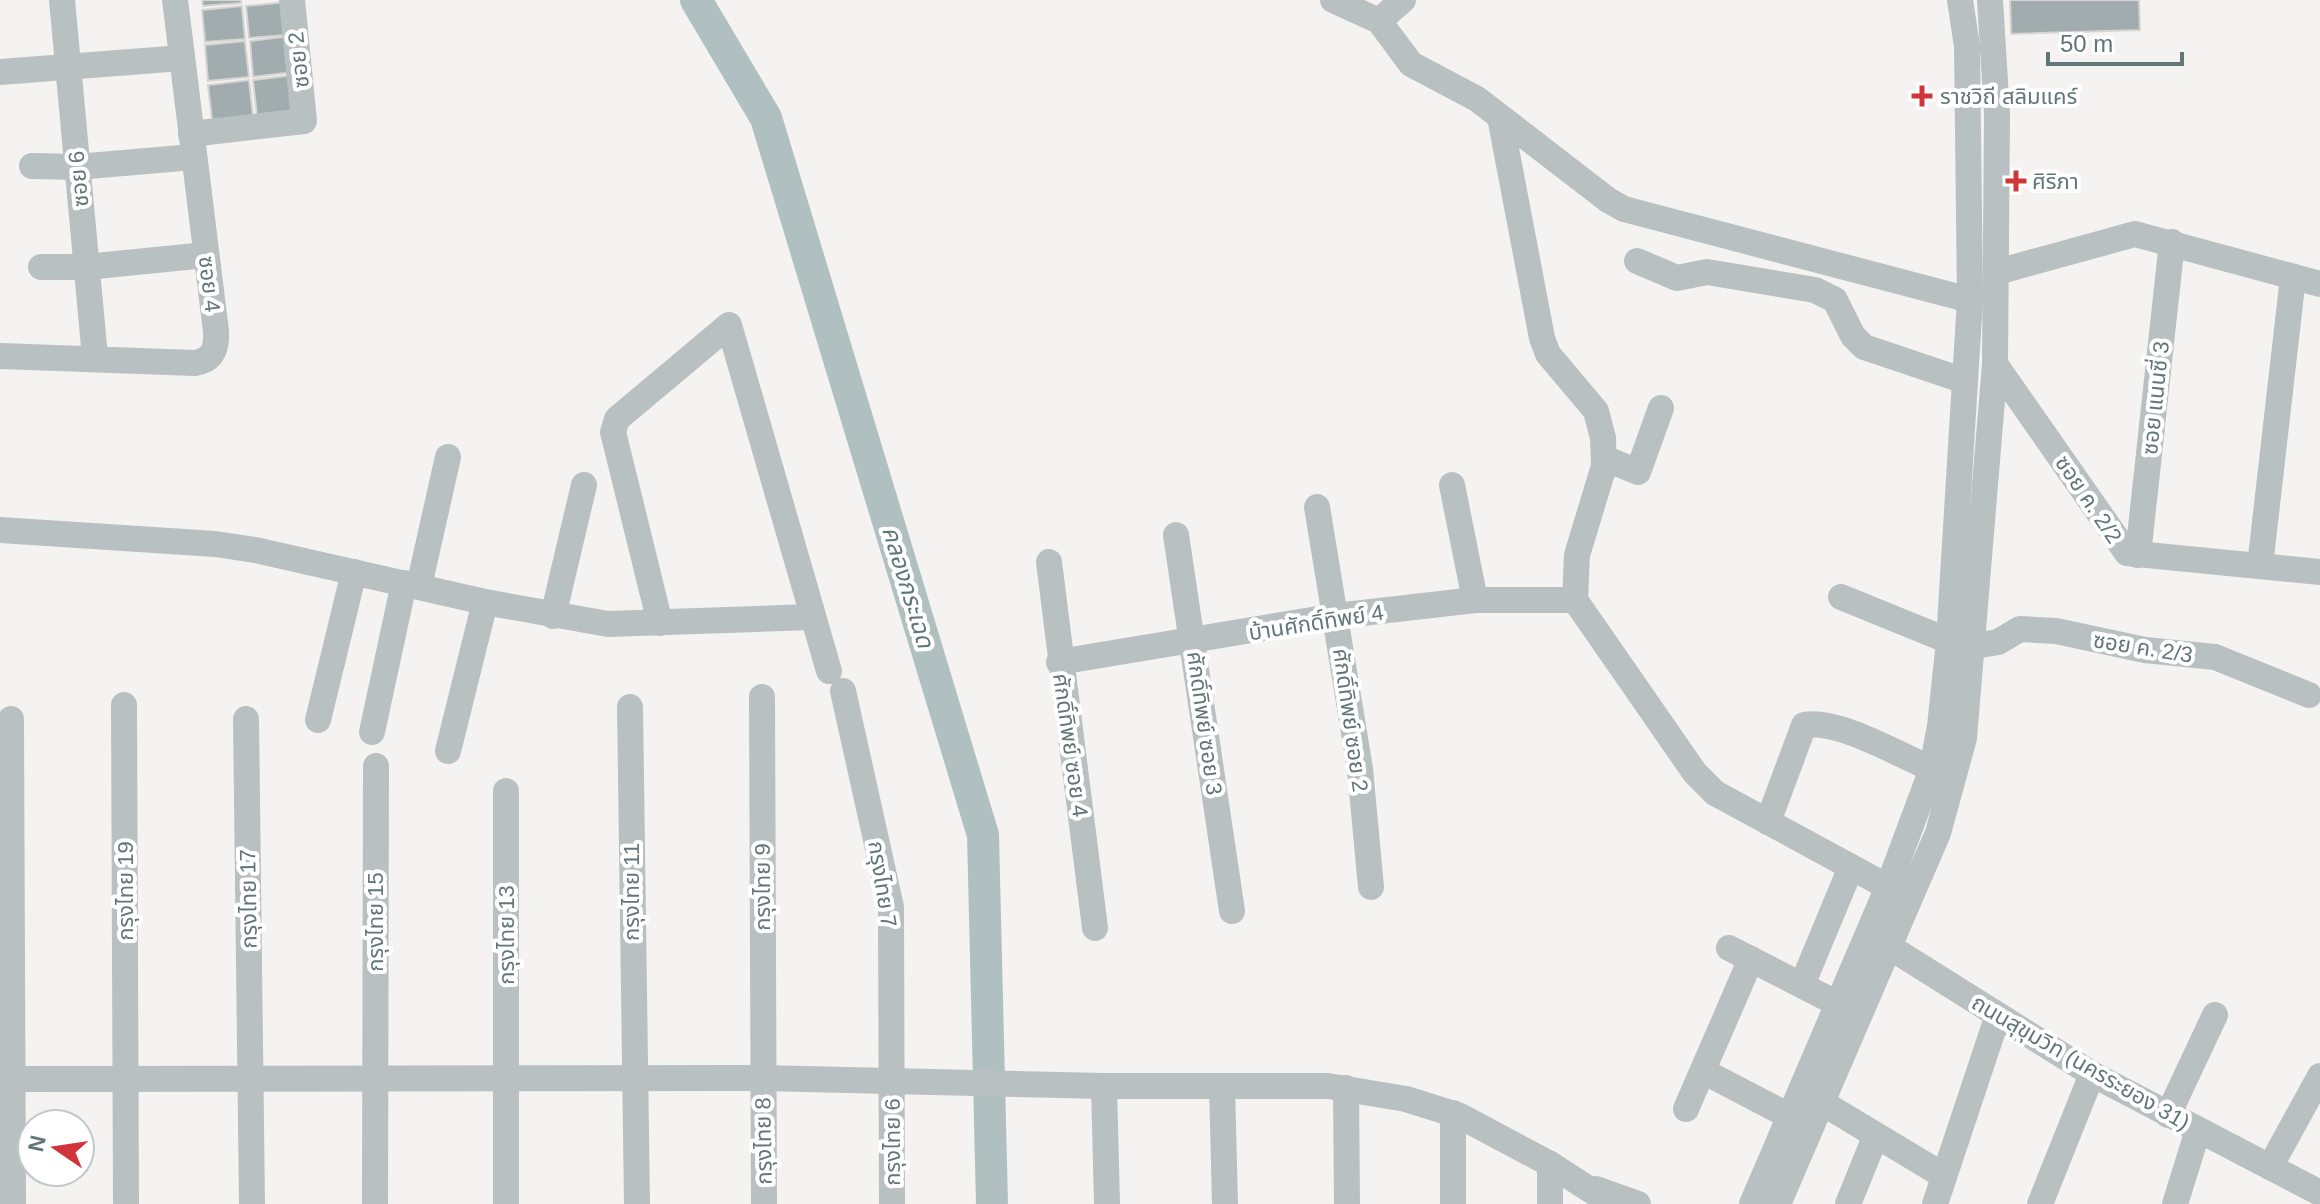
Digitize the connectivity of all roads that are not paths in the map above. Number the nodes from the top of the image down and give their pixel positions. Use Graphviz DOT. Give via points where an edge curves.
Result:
graph roads {
  1 [pos="62,0"];
  2 [pos="175,0"];
  3 [pos="292,0"];
  4 [pos="1333,0"];
  5 [pos="1403,0"];
  6 [pos="1960,0"];
  7 [pos="1990,0"];
  8 [pos="1379,21"];
  9 [pos="182,58"];
  10 [pos="68,64"];
  11 [pos="0,72"];
  12 [pos="1500,117"];
  13 [pos="192,145"];
  14 [pos="32,166"];
  15 [pos="77,167"];
  16 [pos="2172,242"];
  17 [pos="206,255"];
  18 [pos="1637,261"];
  19 [pos="41,267"];
  20 [pos="86,267"];
  21 [pos="1997,272"];
  22 [pos="2293,277"];
  23 [pos="2320,284"];
  24 [pos="1970,300"];
  25 [pos="0,356"];
  26 [pos="95,357"];
  27 [pos="1995,364"];
  28 [pos="1965,381"];
  29 [pos="1661,408"];
  30 [pos="1961,440"];
  31 [pos="1989,442"];
  32 [pos="448,457"];
  33 [pos="1604,458"];
  34 [pos="584,485"];
  35 [pos="1452,485"];
  36 [pos="1317,507"];
  37 [pos="0,530"];
  38 [pos="1176,535"];
  39 [pos="2138,555"];
  40 [pos="1049,562"];
  41 [pos="2260,566"];
  42 [pos="354,572"];
  43 [pos="2320,572"];
  44 [pos="411,584"];
  45 [pos="1841,597"];
  46 [pos="1475,600"];
  47 [pos="1575,600"];
  48 [pos="485,602"];
  49 [pos="553,616"];
  50 [pos="1336,616"];
  51 [pos="812,617"];
  52 [pos="660,623"];
  53 [pos="1194,641"];
  54 [pos="1962,644"];
  55 [pos="1059,662"];
  56 [pos="2309,695"];
  57 [pos="762,697"];
  58 [pos="124,705"];
  59 [pos="630,707"];
  60 [pos="11,719"];
  61 [pos="246,719"];
  62 [pos="318,720"];
  63 [pos="372,732"];
  64 [pos="448,751"];
  65 [pos="376,766"];
  66 [pos="1932,769"];
  67 [pos="506,791"];
  68 [pos="1768,822"];
  69 [pos="1851,867"];
  70 [pos="1371,887"];
  71 [pos="1888,887"];
  72 [pos="1232,911"];
  73 [pos="1095,928"];
  74 [pos="1888,946"];
  75 [pos="1802,985"];
  76 [pos="1838,1004"];
  77 [pos="1998,1015"];
  78 [pos="2215,1015"];
  79 [pos="1703,1071"];
  80 [pos="2092,1074"];
  81 [pos="126,1076"];
  82 [pos="2320,1076"];
  83 [pos="633,1078"];
  84 [pos="762,1078"];
  85 [pos="13,1079"];
  86 [pos="251,1079"];
  87 [pos="374,1079"];
  88 [pos="506,1079"];
  89 [pos="891,1079"];
  90 [pos="1104,1086"];
  91 [pos="1222,1086"];
  92 [pos="1346,1088"];
  93 [pos="1821,1102"];
  94 [pos="1686,1109"];
  95 [pos="1453,1113"];
  96 [pos="2168,1115"];
  97 [pos="1789,1116"];
  98 [pos="2198,1130"];
  99 [pos="1876,1135"];
  100 [pos="1550,1164"];
  101 [pos="2270,1167"];
  102 [pos="1944,1176"];
  103 [pos="1582,1183"];
  104 [pos="2292,1192"];
  105 [pos="2320,1193"];
  106 [pos="13,1204"];
  107 [pos="126,1204"];
  108 [pos="252,1204"];
  109 [pos="375,1204"];
  110 [pos="506,1204"];
  111 [pos="637,1204"];
  112 [pos="764,1204"];
  113 [pos="892,1204"];
  114 [pos="1107,1204"];
  115 [pos="1225,1204"];
  116 [pos="1347,1204"];
  117 [pos="1453,1204"];
  118 [pos="1550,1204"];
  119 [pos="1612,1204"];
  120 [pos="1638,1204"];
  121 [pos="1752,1204"];
  122 [pos="1778,1204"];
  123 [pos="1848,1204"];
  124 [pos="1935,1204"];
  125 [pos="2040,1204"];
  126 [pos="2175,1204"];
  1 -- 10 [label="street, ซอย 6"];
  2 -- 9 [label="street, ซอย 4"];
  3 -- 13 [label="street, ซอย 2" via="304,121"];
  4 -- 8 [label="street"];
  5 -- 8 [label="street"];
  6 -- 24 [label="street" via="1967,46"];
  7 -- 21 [label="street" via="1996,70"];
  8 -- 12 [label="street" via="1411,64"];
  9 -- 10 [label="street"];
  9 -- 13 [label="street, ซอย 4"];
  10 -- 11 [label="street"];
  10 -- 15 [label="street, ซอย 6"];
  12 -- 24 [label="street" via="1608,200 1638,215"];
  12 -- 33 [label="street" via="1542,338 1548,354 1596,411"];
  13 -- 15 [label="street"];
  13 -- 17 [label="street, ซอย 4"];
  14 -- 15 [label="street"];
  15 -- 20 [label="street, ซอย 6"];
  16 -- 21 [label="street" via="2135,234"];
  16 -- 22 [label="street"];
  16 -- 39 [label="street, ซอย แนนซี่ 3"];
  17 -- 20 [label="street"];
  17 -- 26 [label="street, ซอย 4" via="217,341 211,356 195,363"];
  18 -- 28 [label="street" via="1677,278 1707,272 1815,290 1835,300 1864,347"];
  19 -- 20 [label="street"];
  20 -- 26 [label="street, ซอย 6"];
  21 -- 27 [label="street"];
  22 -- 23 [label="street"];
  22 -- 41 [label="street"];
  24 -- 28 [label="street"];
  25 -- 26 [label="street, ซอย 4"];
  27 -- 31 [label="street"];
  27 -- 39 [label="street, ซอย ค. 2/2" via="2122,548"];
  28 -- 30 [label="street"];
  29 -- 33 [label="street" via="1638,472"];
  30 -- 31 [label="street"];
  30 -- 54 [label="street"];
  31 -- 54 [label="street"];
  32 -- 44 [label="street"];
  33 -- 47 [label="street" via="1577,555"];
  34 -- 49 [label="street"];
  35 -- 46 [label="street"];
  36 -- 50 [label="street, ศักดิ์ทิพย์ ซอย 2"];
  37 -- 42 [label="street" via="215,544"];
  38 -- 53 [label="street, ศักดิ์ทิพย์ ซอย 3"];
  39 -- 41 [label="street, ซอย ค. 2/2"];
  40 -- 55 [label="street, ศักดิ์ทิพย์ ซอย 4"];
  41 -- 43 [label="street, ซอย ค. 2/2"];
  42 -- 44 [label="street"];
  42 -- 62 [label="street"];
  44 -- 48 [label="street"];
  44 -- 63 [label="street"];
  45 -- 54 [label="street"];
  46 -- 47 [label="street, บ้านศักดิ์ทิพย์ 4"];
  46 -- 50 [label="street, บ้านศักดิ์ทิพย์ 4"];
  47 -- 68 [label="street" via="1695,773 1715,793"];
  48 -- 49 [label="street"];
  48 -- 64 [label="street"];
  49 -- 52 [label="street" via="608,624"];
  50 -- 53 [label="street, บ้านศักดิ์ทิพย์ 4"];
  50 -- 70 [label="street, ศักดิ์ทิพย์ ซอย 2" via="1360,769"];
  51 -- 52 [label="street"];
  51 -- 52 [label="street, กรุงไทย 7" via="729,325 617,419 613,432"];
  51 -- 89 [label="street, กรุงไทย 7" via="836,681 891,907"];
  53 -- 55 [label="street, บ้านศักดิ์ทิพย์ 4"];
  53 -- 72 [label="street, ศักดิ์ทิพย์ ซอย 3"];
  54 -- 56 [label="street, ซอย ค. 2/3" via="1998,642 2020,629 2056,631 2145,650 2215,657"];
  54 -- 66 [label="street"];
  54 -- 74 [label="street" via="1964,738 1954,785"];
  55 -- 73 [label="street, ศักดิ์ทิพย์ ซอย 4"];
  57 -- 84 [label="street, กรุงไทย 9"];
  58 -- 81 [label="street, กรุงไทย 19"];
  59 -- 83 [label="street, กรุงไทย 11"];
  60 -- 85 [label="street"];
  61 -- 86 [label="street, กรุงไทย 17"];
  65 -- 87 [label="street, กรุงไทย 15"];
  66 -- 68 [label="street" via="1842,731 1817,723 1804,725"];
  66 -- 71 [label="street"];
  67 -- 88 [label="street, กรุงไทย 13"];
  68 -- 69 [label="street"];
  69 -- 71 [label="street"];
  69 -- 75 [label="street"];
  71 -- 76 [label="street"];
  74 -- 77 [label="street, ถนนสุขุมวิท (นครระยอง 31)"];
  74 -- 93 [label="street"];
  75 -- 76 [label="street"];
  75 -- 79 [label="street" via="1740,954"];
  76 -- 97 [label="street"];
  77 -- 80 [label="street, ถนนสุขุมวิท (นครระยอง 31)"];
  77 -- 102 [label="street"];
  78 -- 96 [label="street"];
  79 -- 94 [label="street"];
  79 -- 97 [label="street"];
  80 -- 96 [label="street, ถนนสุขุมวิท (นครระยอง 31)"];
  80 -- 125 [label="street"];
  81 -- 85 [label="street"];
  81 -- 86 [label="street"];
  81 -- 107 [label="street, กรุงไทย 19"];
  82 -- 101 [label="street"];
  83 -- 84 [label="street"];
  83 -- 88 [label="street"];
  83 -- 111 [label="street, กรุงไทย 11"];
  84 -- 89 [label="street"];
  84 -- 112 [label="street, กรุงไทย 8"];
  85 -- 106 [label="street"];
  86 -- 87 [label="street"];
  86 -- 108 [label="street, กรุงไทย 17"];
  87 -- 88 [label="street"];
  87 -- 109 [label="street, กรุงไทย 15"];
  88 -- 110 [label="street, กรุงไทย 13"];
  89 -- 90 [label="street"];
  89 -- 113 [label="street, กรุงไทย 6"];
  90 -- 91 [label="street"];
  90 -- 114 [label="street"];
  91 -- 92 [label="street"];
  91 -- 115 [label="street"];
  92 -- 95 [label="street"];
  92 -- 116 [label="street"];
  93 -- 99 [label="street"];
  93 -- 122 [label="street"];
  95 -- 100 [label="street"];
  95 -- 117 [label="street"];
  96 -- 98 [label="street, ถนนสุขุมวิท (นครระยอง 31)"];
  97 -- 121 [label="street"];
  98 -- 101 [label="street, ถนนสุขุมวิท (นครระยอง 31)"];
  98 -- 126 [label="street"];
  99 -- 102 [label="street"];
  99 -- 123 [label="street"];
  100 -- 103 [label="street"];
  100 -- 118 [label="street"];
  101 -- 104 [label="street, ถนนสุขุมวิท (นครระยอง 31)"];
  102 -- 124 [label="street"];
  103 -- 119 [label="street"];
  103 -- 120 [label="street"];
  104 -- 105 [label="street, ถนนสุขุมวิท (นครระยอง 31)"];
}
